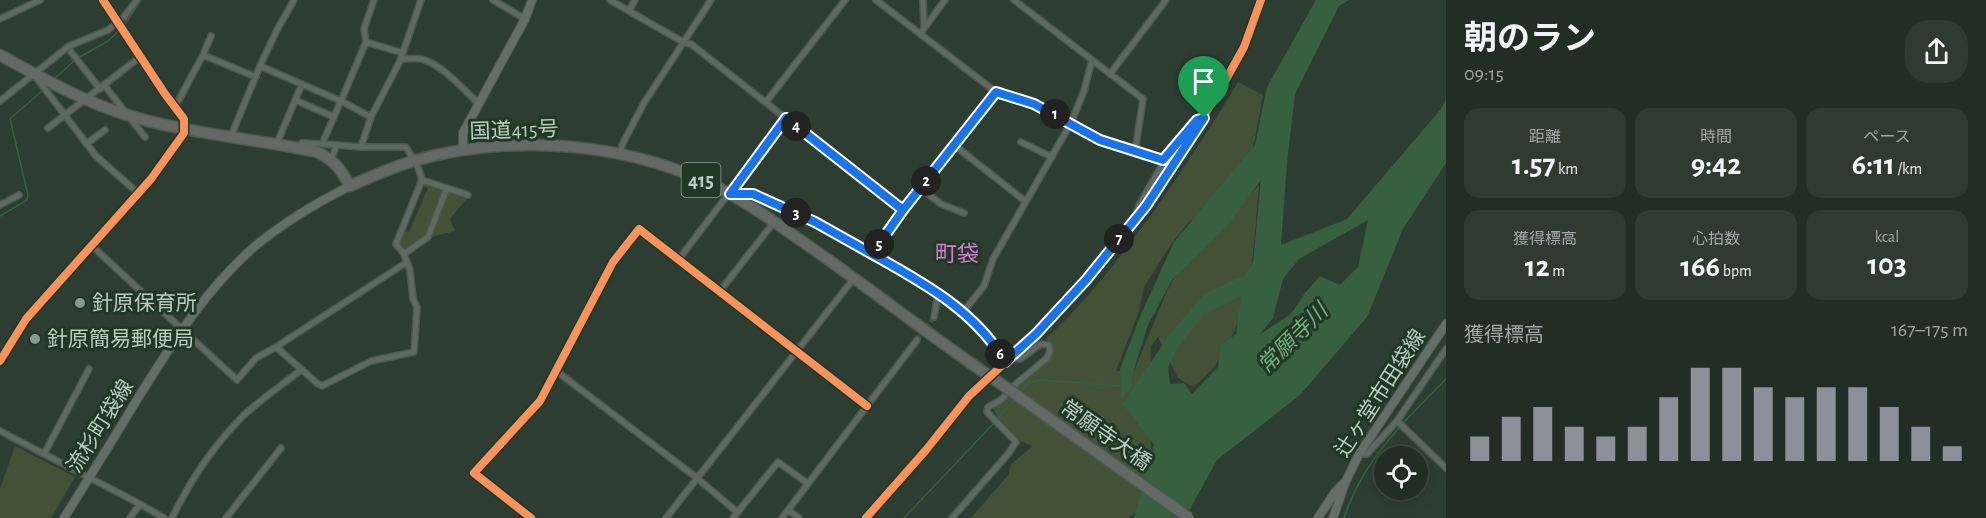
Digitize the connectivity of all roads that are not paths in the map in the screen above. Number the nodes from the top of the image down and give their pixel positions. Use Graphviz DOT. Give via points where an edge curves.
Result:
graph roads {
  1 [pos="40,0"];
  2 [pos="103,0"];
  3 [pos="137,0"];
  4 [pos="294,0"];
  5 [pos="374,0"];
  6 [pos="421,0"];
  7 [pos="493,0"];
  8 [pos="532,0"];
  9 [pos="610,0"];
  10 [pos="635,0"];
  11 [pos="711,0"];
  12 [pos="845,0"];
  13 [pos="876,0"];
  14 [pos="923,0"];
  15 [pos="945,0"];
  16 [pos="1014,0"];
  17 [pos="1166,0"];
  18 [pos="1261,0"];
  19 [pos="629,11"];
  20 [pos="0,19"];
  21 [pos="525,19"];
  22 [pos="117,22"];
  23 [pos="924,28"];
  24 [pos="920,34"];
  25 [pos="211,36"];
  26 [pos="366,42"];
  27 [pos="683,42"];
  28 [pos="71,52"];
  29 [pos="0,55"];
  30 [pos="203,55"];
  31 [pos="402,56"];
  32 [pos="140,57"];
  33 [pos="1092,60"];
  34 [pos="260,66"];
  35 [pos="34,74"];
  36 [pos="1110,74"];
  37 [pos="256,77"];
  38 [pos="302,84"];
  39 [pos="102,87"];
  40 [pos="996,92"];
  41 [pos="86,100"];
  42 [pos="296,100"];
  43 [pos="0,101"];
  44 [pos="341,101"];
  45 [pos="765,102"];
  46 [pos="479,104"];
  47 [pos="175,107"];
  48 [pos="126,114"];
  49 [pos="65,115"];
  50 [pos="334,117"];
  51 [pos="371,117"];
  52 [pos="786,118"];
  53 [pos="1204,118"];
  54 [pos="1071,123"];
  55 [pos="185,127"];
  56 [pos="48,128"];
  57 [pos="105,130"];
  58 [pos="231,136"];
  59 [pos="145,137"];
  60 [pos="1021,142"];
  61 [pos="86,144"];
  62 [pos="277,144"];
  63 [pos="322,144"];
  64 [pos="337,145"];
  65 [pos="954,145"];
  66 [pos="361,147"];
  67 [pos="300,148"];
  68 [pos="464,150"];
  69 [pos="1135,152"];
  70 [pos="620,154"];
  71 [pos="1052,157"];
  72 [pos="332,159"];
  73 [pos="1163,160"];
  74 [pos="414,161"];
  75 [pos="422,180"];
  76 [pos="350,186"];
  77 [pos="447,188"];
  78 [pos="920,188"];
  79 [pos="138,193"];
  80 [pos="730,194"];
  81 [pos="19,195"];
  82 [pos="468,195"];
  83 [pos="1025,201"];
  84 [pos="0,205"];
  85 [pos="903,210"];
  86 [pos="964,213"];
  87 [pos="1136,218"];
  88 [pos="774,222"];
  89 [pos="92,246"];
  90 [pos="404,254"];
  91 [pos="872,254"];
  92 [pos="679,259"];
  93 [pos="407,262"];
  94 [pos="854,278"];
  95 [pos="720,291"];
  96 [pos="938,294"];
  97 [pos="963,312"];
  98 [pos="934,317"];
  99 [pos="1446,324"];
  100 [pos="181,330"];
  101 [pos="917,340"];
  102 [pos="276,347"];
  103 [pos="1446,349"];
  104 [pos="797,352"];
  105 [pos="1011,357"];
  106 [pos="0,361"];
  107 [pos="1005,362"];
  108 [pos="89,369"];
  109 [pos="302,370"];
  110 [pos="555,370"];
  111 [pos="989,376"];
  112 [pos="1001,384"];
  113 [pos="867,406"];
  114 [pos="1397,421"];
  115 [pos="0,431"];
  116 [pos="281,448"];
  117 [pos="44,454"];
  118 [pos="1359,454"];
  119 [pos="1446,468"];
  120 [pos="89,478"];
  121 [pos="697,478"];
  122 [pos="807,483"];
  123 [pos="1345,483"];
  124 [pos="140,504"];
  125 [pos="788,510"];
  126 [pos="738,512"];
  127 [pos="64,518"];
  128 [pos="130,518"];
  129 [pos="164,518"];
  130 [pos="172,518"];
  131 [pos="226,518"];
  132 [pos="531,518"];
  133 [pos="666,518"];
  134 [pos="733,518"];
  135 [pos="782,518"];
  136 [pos="799,518"];
  137 [pos="866,518"];
  138 [pos="952,518"];
  139 [pos="1189,518"];
  140 [pos="1318,518"];
  141 [pos="1333,518"];
  1 -- 20 [label="street"];
  2 -- 22 [label="main road"];
  3 -- 22 [label="street"];
  4 -- 34 [label="street"];
  5 -- 26 [label="street" via="364,28"];
  6 -- 31 [label="street"];
  7 -- 21 [label="street"];
  8 -- 21 [label="main road"];
  9 -- 19 [label="street"];
  10 -- 19 [label="street"];
  11 -- 27 [label="street"];
  12 -- 45 [label="street"];
  13 -- 24 [label="street"];
  14 -- 23 [label="street"];
  15 -- 23 [label="street"];
  16 -- 33 [label="street"];
  17 -- 36 [label="street"];
  18 -- 53 [label="street" via="1244,47"];
  19 -- 27 [label="street"];
  21 -- 46 [label="main road"];
  22 -- 32 [label="main road"];
  22 -- 35 [label="street" via="108,30 76,41"];
  23 -- 24 [label="street"];
  24 -- 40 [label="street"];
  25 -- 30 [label="street"];
  26 -- 31 [label="street"];
  26 -- 44 [label="street"];
  27 -- 45 [label="street" via="691,44"];
  27 -- 70 [label="street" via="644,103"];
  28 -- 39 [label="street"];
  29 -- 35 [label="highway"];
  30 -- 37 [label="street"];
  30 -- 47 [label="street"];
  31 -- 46 [label="street" via="429,62"];
  31 -- 51 [label="street"];
  32 -- 39 [label="street"];
  32 -- 47 [label="main road"];
  33 -- 36 [label="street"];
  33 -- 54 [label="street"];
  34 -- 37 [label="street"];
  34 -- 38 [label="street"];
  35 -- 41 [label="highway"];
  35 -- 43 [label="street"];
  35 -- 49 [label="street"];
  36 -- 69 [label="street" via="1143,99"];
  37 -- 58 [label="street"];
  38 -- 42 [label="street"];
  38 -- 44 [label="street"];
  39 -- 41 [label="street"];
  39 -- 48 [label="street"];
  40 -- 54 [label="street" via="1034,104"];
  40 -- 65 [label="street"];
  41 -- 48 [label="highway"];
  41 -- 49 [label="street"];
  42 -- 50 [label="street"];
  42 -- 62 [label="street"];
  44 -- 50 [label="street"];
  44 -- 51 [label="street"];
  45 -- 52 [label="street"];
  46 -- 68 [label="main road" via="463,133"];
  47 -- 55 [label="main road"];
  48 -- 55 [label="highway"];
  48 -- 59 [label="street"];
  49 -- 56 [label="street"];
  49 -- 61 [label="street"];
  50 -- 63 [label="street"];
  51 -- 66 [label="street"];
  52 -- 80 [label="street"];
  52 -- 85 [label="street"];
  53 -- 73 [label="street" via="1197,120"];
  53 -- 87 [label="street"];
  54 -- 69 [label="street" via="1100,140"];
  54 -- 71 [label="street"];
  55 -- 58 [label="highway"];
  55 -- 79 [label="street" via="184,136"];
  57 -- 61 [label="street"];
  58 -- 62 [label="highway"];
  60 -- 71 [label="street"];
  61 -- 79 [label="street"];
  62 -- 67 [label="highway"];
  63 -- 64 [label="street"];
  63 -- 67 [label="street" via="302,142"];
  64 -- 66 [label="street"];
  64 -- 72 [label="street"];
  65 -- 78 [label="street"];
  65 -- 83 [label="street"];
  66 -- 74 [label="street" via="406,147"];
  67 -- 72 [label="highway"];
  68 -- 70 [label="highway, 国道415号 / 415" via="531,145"];
  68 -- 74 [label="highway, 国道415号 / 415"];
  69 -- 73 [label="street"];
  70 -- 80 [label="highway, 国道415号 / 415" via="666,167"];
  71 -- 83 [label="street"];
  72 -- 76 [label="highway"];
  73 -- 87 [label="street" via="1138,205"];
  74 -- 75 [label="street"];
  74 -- 76 [label="highway, 国道415号 / 415"];
  75 -- 77 [label="street"];
  75 -- 90 [label="street" via="396,244"];
  76 -- 100 [label="main road, 流杉町袋線" via="320,201 254,247 204,299"];
  77 -- 82 [label="street"];
  77 -- 90 [label="street" via="428,237"];
  78 -- 85 [label="street"];
  78 -- 86 [label="street" via="941,204"];
  79 -- 89 [label="street"];
  80 -- 88 [label="highway, 国道415号 / 415"];
  80 -- 91 [label="street" via="753,194"];
  80 -- 92 [label="street"];
  81 -- 84 [label="street"];
  83 -- 97 [label="street" via="993,259 984,286"];
  85 -- 91 [label="street"];
  87 -- 105 [label="street" via="1086,280"];
  88 -- 94 [label="highway, 国道415号 / 415"];
  88 -- 95 [label="street"];
  89 -- 100 [label="street"];
  89 -- 106 [label="street" via="26,320"];
  90 -- 93 [label="street"];
  91 -- 96 [label="street"];
  92 -- 95 [label="street"];
  92 -- 110 [label="street" via="639,229 613,262"];
  93 -- 102 [label="street"];
  93 -- 109 [label="street" via="417,307 414,352 371,361 322,386"];
  94 -- 104 [label="street"];
  94 -- 111 [label="highway, 国道415号 / 415"];
  95 -- 104 [label="street"];
  96 -- 97 [label="street"];
  96 -- 98 [label="street"];
  97 -- 107 [label="street" via="988,336"];
  99 -- 118 [label="main road, 辻ヶ堂市田袋線"];
  100 -- 102 [label="street" via="237,380 256,358"];
  100 -- 120 [label="main road, 流杉町袋線"];
  101 -- 113 [label="street"];
  102 -- 109 [label="street"];
  103 -- 114 [label="street"];
  104 -- 113 [label="street"];
  104 -- 121 [label="street"];
  105 -- 107 [label="street"];
  105 -- 138 [label="street" via="1020,359 1041,344 1049,345 1047,358 988,407 990,417 1016,442"];
  107 -- 111 [label="street"];
  108 -- 117 [label="street"];
  109 -- 130 [label="street" via="243,416 199,470"];
  110 -- 121 [label="street"];
  110 -- 132 [label="street" via="534,408 474,473"];
  111 -- 112 [label="highway, 国道415号 / 415"];
  111 -- 137 [label="street"];
  112 -- 139 [label="highway, 常願寺大橋 / 415, bridge"];
  113 -- 122 [label="street"];
  114 -- 118 [label="street" via="1367,454"];
  114 -- 119 [label="street"];
  115 -- 117 [label="street"];
  116 -- 131 [label="street"];
  117 -- 120 [label="street"];
  118 -- 123 [label="main road, 辻ヶ堂市田袋線"];
  120 -- 124 [label="street"];
  120 -- 127 [label="main road, 流杉町袋線"];
  121 -- 126 [label="street"];
  121 -- 133 [label="street"];
  122 -- 125 [label="street"];
  122 -- 126 [label="street" via="778,462"];
  123 -- 140 [label="main road, 辻ヶ堂市田袋線"];
  123 -- 141 [label="main road, 辻ヶ堂市田袋線"];
  124 -- 128 [label="street"];
  124 -- 129 [label="street"];
  125 -- 135 [label="street"];
  125 -- 136 [label="street"];
  126 -- 134 [label="street"];
}
